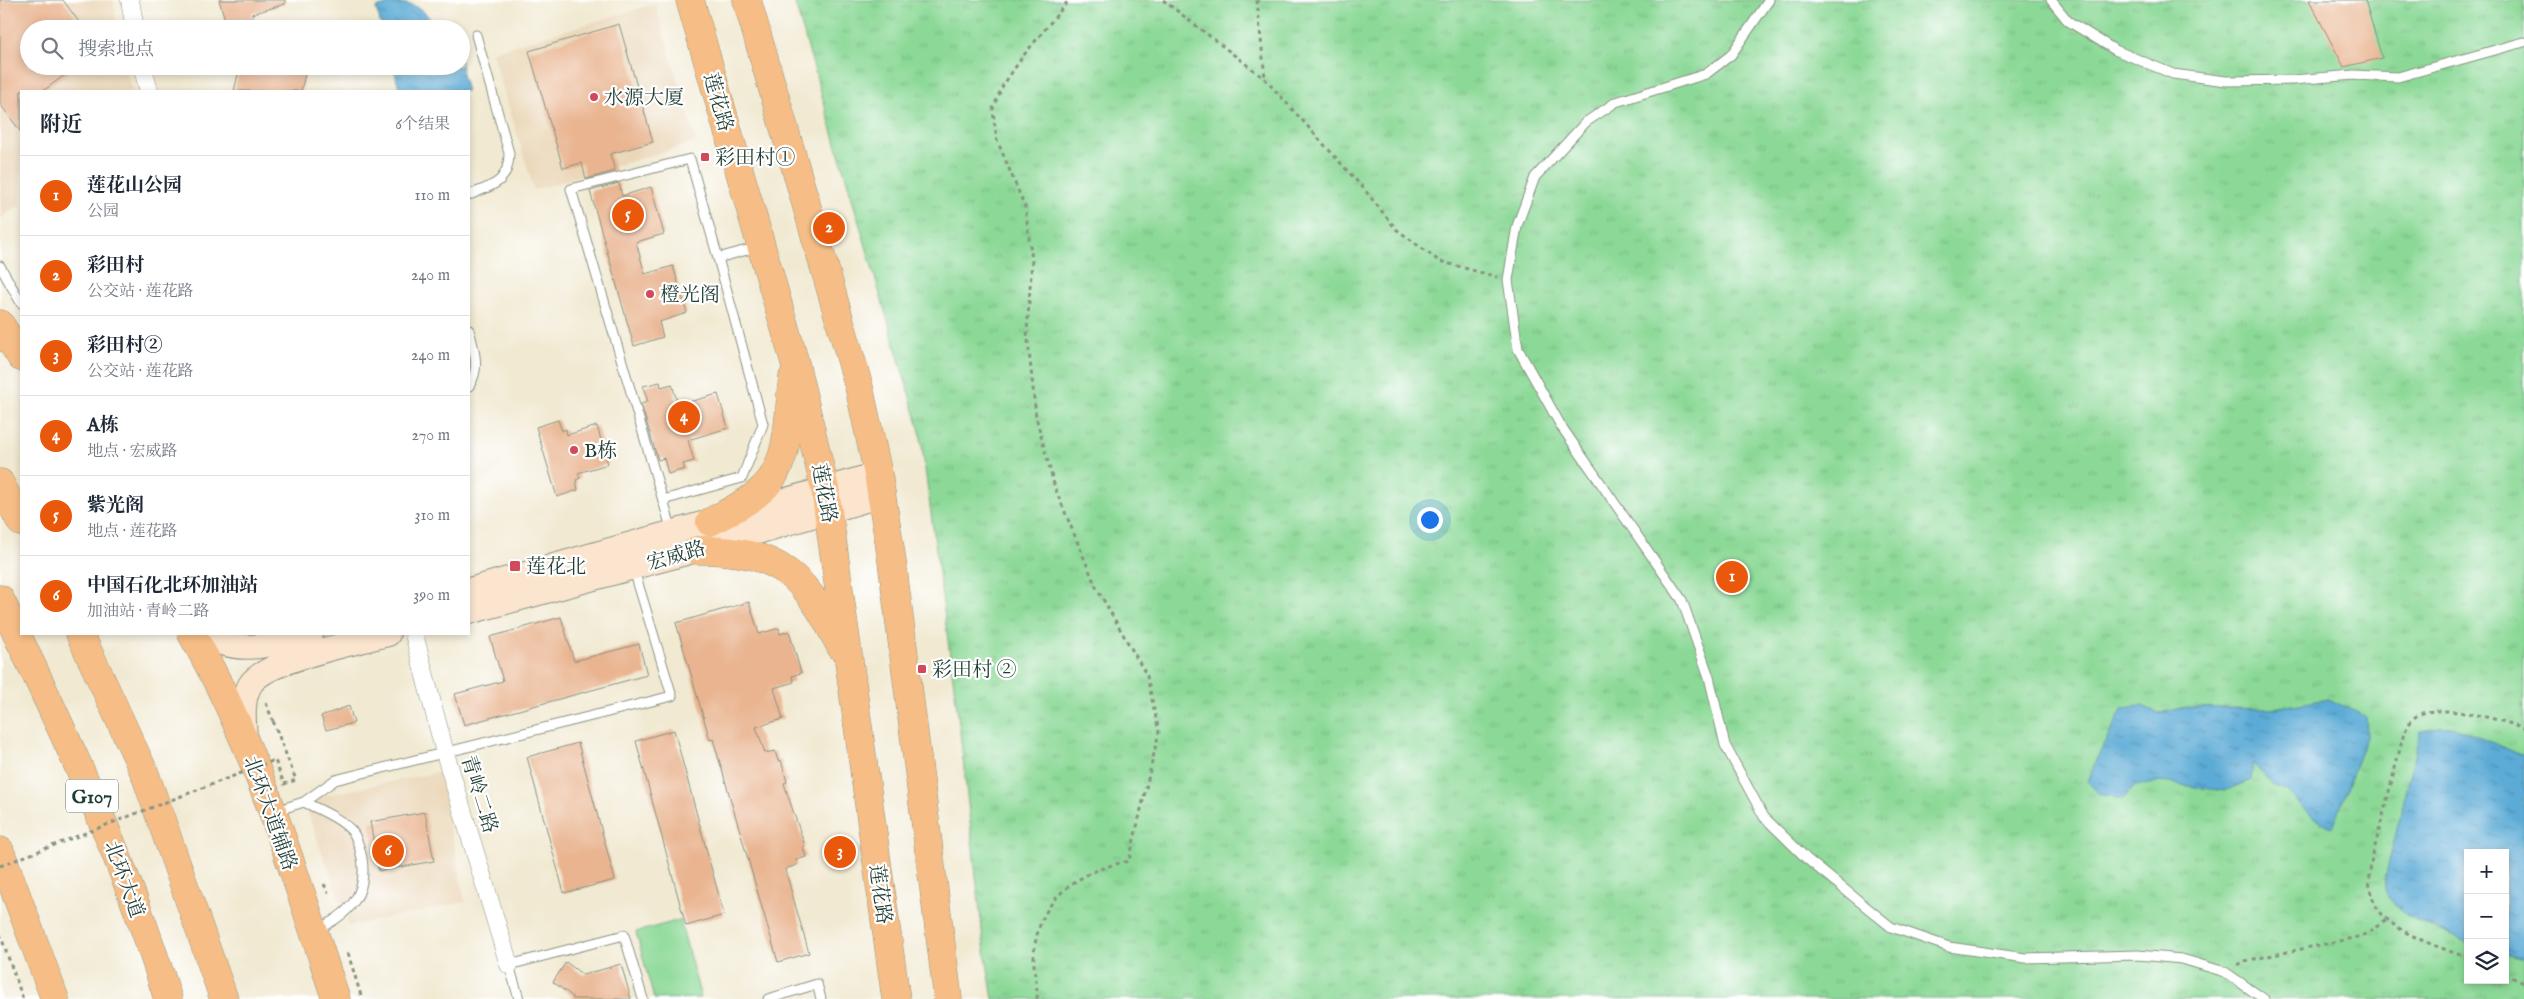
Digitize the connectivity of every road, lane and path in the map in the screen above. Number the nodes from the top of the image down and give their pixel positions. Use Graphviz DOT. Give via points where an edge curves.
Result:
graph roads {
  1 [pos="130,0"];
  2 [pos="690,0"];
  3 [pos="747,0"];
  4 [pos="1069,0"];
  5 [pos="1163,0"];
  6 [pos="1257,0"];
  7 [pos="1768,0"];
  8 [pos="2051,0"];
  9 [pos="133,20"];
  10 [pos="476,34"];
  11 [pos="2524,42"];
  12 [pos="145,75"];
  13 [pos="1265,79"];
  14 [pos="149,90"];
  15 [pos="470,195"];
  16 [pos="761,247"];
  17 [pos="718,258"];
  18 [pos="0,266"];
  19 [pos="1508,280"];
  20 [pos="20,301"];
  21 [pos="0,324"];
  22 [pos="470,334"];
  23 [pos="20,355"];
  24 [pos="794,363"];
  25 [pos="470,384"];
  26 [pos="0,483"];
  27 [pos="880,484"];
  28 [pos="662,500"];
  29 [pos="827,500"];
  30 [pos="20,520"];
  31 [pos="710,522"];
  32 [pos="672,534"];
  33 [pos="697,550"];
  34 [pos="630,557"];
  35 [pos="470,590"];
  36 [pos="0,599"];
  37 [pos="470,612"];
  38 [pos="80,635"];
  39 [pos="193,635"];
  40 [pos="206,635"];
  41 [pos="305,635"];
  42 [pos="384,635"];
  43 [pos="414,635"];
  44 [pos="850,664"];
  45 [pos="264,699"];
  46 [pos="2524,728"];
  47 [pos="245,742"];
  48 [pos="446,753"];
  49 [pos="304,802"];
  50 [pos="273,811"];
  51 [pos="0,851"];
  52 [pos="4,871"];
  53 [pos="2386,920"];
  54 [pos="313,932"];
  55 [pos="0,934"];
  56 [pos="348,953"];
  57 [pos="2464,956"];
  58 [pos="509,965"];
  59 [pos="2225,972"];
  60 [pos="2509,976"];
  61 [pos="2524,983"];
  62 [pos="23,999"];
  63 [pos="55,999"];
  64 [pos="168,999"];
  65 [pos="224,999"];
  66 [pos="336,999"];
  67 [pos="362,999"];
  68 [pos="519,999"];
  69 [pos="642,999"];
  70 [pos="768,999"];
  71 [pos="821,999"];
  72 [pos="896,999"];
  73 [pos="948,999"];
  74 [pos="1037,999"];
  75 [pos="2264,999"];
  1 -- 9 [label="street"];
  2 -- 16 [label="main road, 莲花路"];
  3 -- 27 [label="main road" via="859,387"];
  4 -- 74 [label="path" via="1002,87 993,109 994,120 997,140 1025,207 1032,260 1027,330 1036,417 1055,488 1096,587 1146,676 1159,732 1129,861 1082,877 1066,887 1049,907 1038,934 1034,957"];
  5 -- 13 [label="path"];
  6 -- 13 [label="path"];
  7 -- 19 [label="lane" via="1731,55 1706,74 1616,102 1586,122 1535,177 1517,226"];
  8 -- 11 [label="lane" via="2068,21 2115,50 2174,74 2226,81 2398,76"];
  10 -- 15 [label="lane" via="509,153 509,168 500,182"];
  12 -- 14 [label="street"];
  13 -- 19 [label="path" via="1396,229 1439,261"];
  16 -- 17 [label="lane"];
  16 -- 24 [label="main road, 莲花路"];
  17 -- 28 [label="lane" via="763,424 742,478"];
  17 -- 28 [label="lane" via="690,159 571,189"];
  18 -- 20 [label="lane"];
  19 -- 59 [label="lane" via="1518,349 1561,426 1682,600 1709,677 1725,745 1764,817 1807,859 1891,927 1949,947 2025,958 2138,955 2182,959"];
  21 -- 23 [label="main road"];
  22 -- 25 [label="lane" via="476,355 475,377"];
  24 -- 29 [label="main road, 莲花路"];
  24 -- 31 [label="main road" via="787,430 776,470 769,482 754,495"];
  26 -- 30 [label="main road"];
  27 -- 29 [label="street, 宏威路"];
  27 -- 73 [label="main road"];
  28 -- 32 [label="lane"];
  29 -- 31 [label="street, 宏威路"];
  29 -- 33 [label="street, 宏威路"];
  29 -- 44 [label="main road, 莲花路"];
  31 -- 32 [label="street, 宏威路"];
  32 -- 34 [label="street, 宏威路"];
  33 -- 34 [label="street, 宏威路"];
  33 -- 44 [label="main road" via="721,550 780,565 812,595"];
  34 -- 35 [label="street, 宏威路"];
  34 -- 37 [label="street, 宏威路"];
  34 -- 48 [label="lane" via="672,696"];
  36 -- 64 [label="main road, 北环大道 / G107" via="69,741 114,847"];
  38 -- 65 [label="main road, G107" via="145,774"];
  39 -- 47 [label="main road, 北环大道辅路"];
  40 -- 41 [label="street" via="244,648"];
  42 -- 47 [label="street" via="278,664 255,678 244,704"];
  43 -- 48 [label="street, 青岭二路"];
  44 -- 72 [label="main road, 莲花路"];
  45 -- 52 [label="path, bridge" via="296,780 284,784 275,760"];
  46 -- 53 [label="path" via="2495,718 2441,711 2420,714 2413,719 2404,733 2371,862 2369,882 2372,899"];
  47 -- 50 [label="main road, 北环大道辅路"];
  48 -- 49 [label="lane" via="335,780"];
  48 -- 58 [label="street, 青岭二路"];
  49 -- 50 [label="lane"];
  49 -- 54 [label="lane" via="338,819 352,831 364,870 361,890 353,904 337,920"];
  50 -- 54 [label="main road, 北环大道辅路"];
  51 -- 52 [label="main road"];
  52 -- 63 [label="main road"];
  53 -- 57 [label="path" via="2416,937"];
  53 -- 59 [label="path" via="2362,936 2245,961"];
  54 -- 66 [label="main road, 北环大道辅路"];
  55 -- 62 [label="path"];
  56 -- 67 [label="path"];
  58 -- 68 [label="lane"];
  58 -- 69 [label="lane" via="624,935"];
  59 -- 75 [label="lane"];
  60 -- 61 [label="path"];
  70 -- 71 [label="lane" via="817,984"];
}
